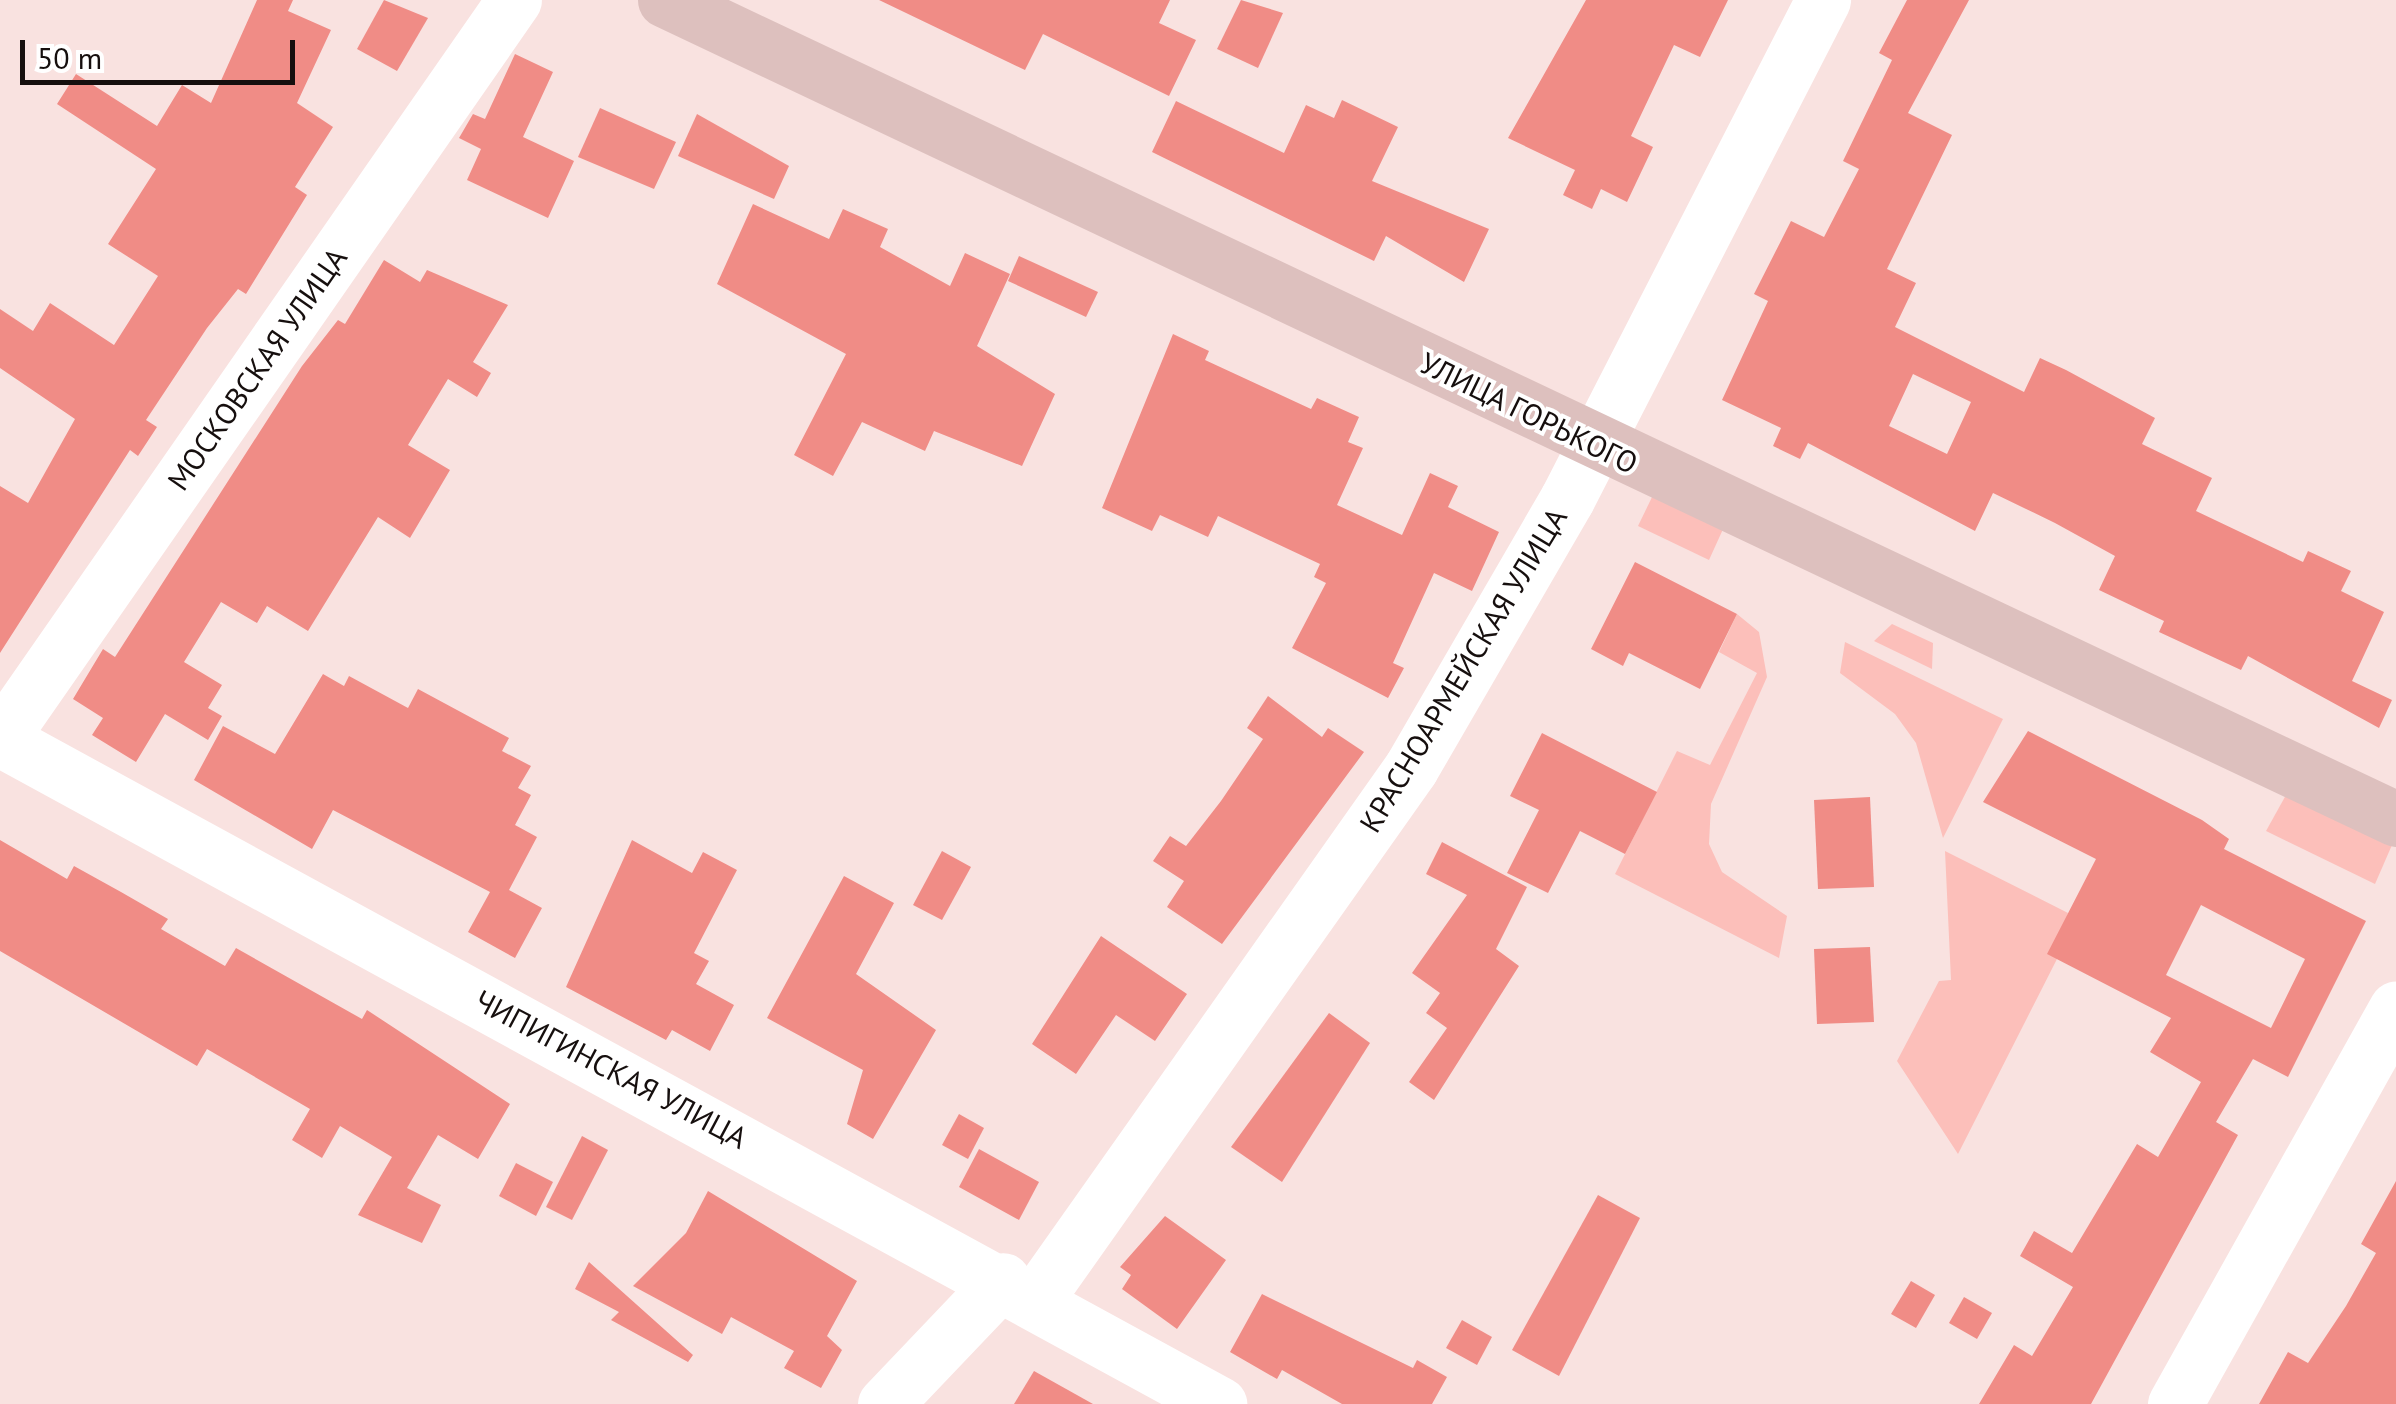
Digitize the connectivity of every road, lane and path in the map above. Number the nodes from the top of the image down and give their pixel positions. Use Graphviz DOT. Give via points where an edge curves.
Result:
graph roads {
  1 [pos="514,0"];
  2 [pos="665,0"];
  3 [pos="1824,0"];
  4 [pos="1594,444"];
  5 [pos="0,739"];
  6 [pos="2396,819"];
  7 [pos="2396,1008"];
  8 [pos="1020,1290"];
  9 [pos="885,1404"];
  10 [pos="1219,1404"];
  11 [pos="2176,1404"];
  1 -- 5 [label="street, МОСКОВСКАЯ УЛИЦА"];
  2 -- 4 [label="main road, УЛИЦА ГОРЬКОГО"];
  3 -- 4 [label="street, КРАСНОАРМЕЙСКАЯ УЛИЦА"];
  4 -- 6 [label="main road, УЛИЦА ГОРЬКОГО"];
  4 -- 8 [label="street, КРАСНОАРМЕЙСКАЯ УЛИЦА" via="1411,768"];
  5 -- 8 [label="street, ЧИПИГИНСКАЯ УЛИЦА"];
  7 -- 11 [label="street"];
  8 -- 9 [label="street, КРАСНОАРМЕЙСКАЯ УЛИЦА"];
  8 -- 10 [label="street, ЧИПИГИНСКАЯ УЛИЦА"];
}
